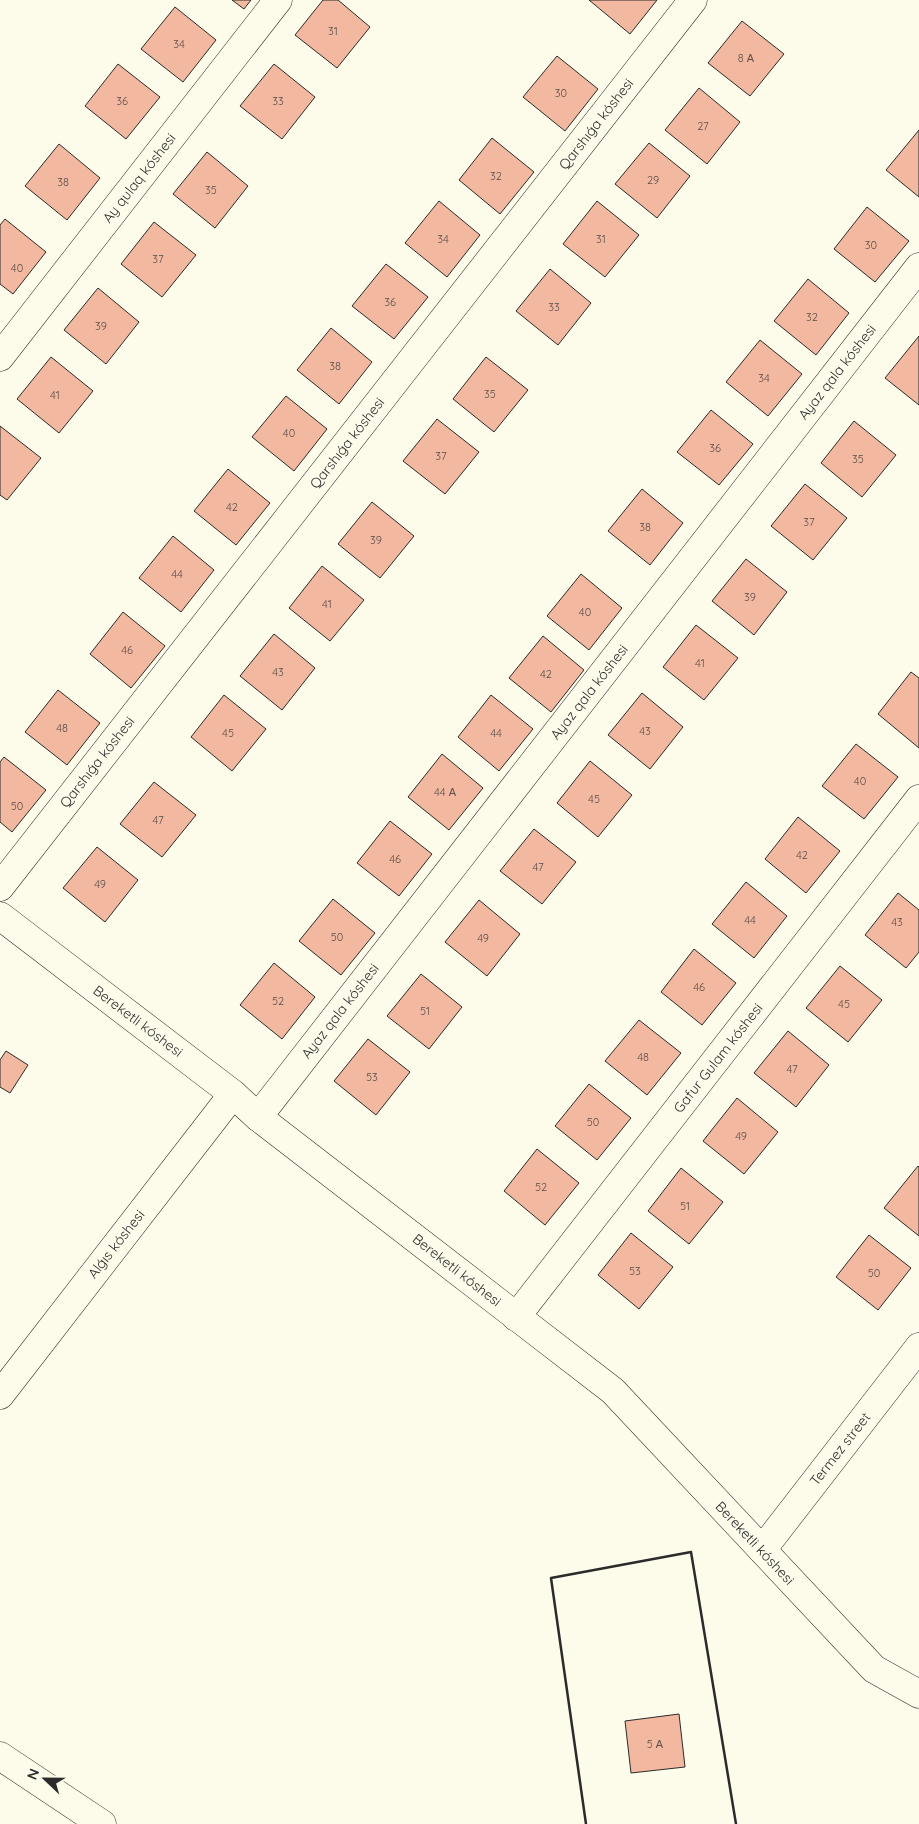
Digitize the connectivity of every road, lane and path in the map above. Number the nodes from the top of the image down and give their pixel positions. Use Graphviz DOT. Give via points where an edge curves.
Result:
graph roads {
  1 [pos="278,0"];
  2 [pos="694,0"];
  3 [pos="919,267"];
  4 [pos="0,357"];
  5 [pos="919,799"];
  6 [pos="0,887"];
  7 [pos="0,916"];
  8 [pos="232,1094"];
  9 [pos="258,1116"];
  10 [pos="516,1316"];
  11 [pos="919,1347"];
  12 [pos="0,1395"];
  13 [pos="762,1550"];
  14 [pos="919,1694"];
  15 [pos="0,1756"];
  16 [pos="102,1824"];
  1 -- 4 [label="street, Ay qulaq kóshesi"];
  2 -- 6 [label="street, Qarshıǵa kóshesi"];
  3 -- 9 [label="street, Ayaz qala kóshesi"];
  5 -- 10 [label="street, Gafur Gulam kóshesi"];
  7 -- 8 [label="street, Bereketli kóshesi"];
  8 -- 9 [label="street, Bereketli kóshesi"];
  8 -- 12 [label="street, Alǵıs kóshesi"];
  9 -- 10 [label="street, Bereketli kóshesi"];
  10 -- 13 [label="street, Bereketli kóshesi" via="613,1391"];
  11 -- 13 [label="street, Termez street"];
  13 -- 14 [label="street, Bereketli kóshesi" via="874,1670"];
  15 -- 16 [label="street"];
}
